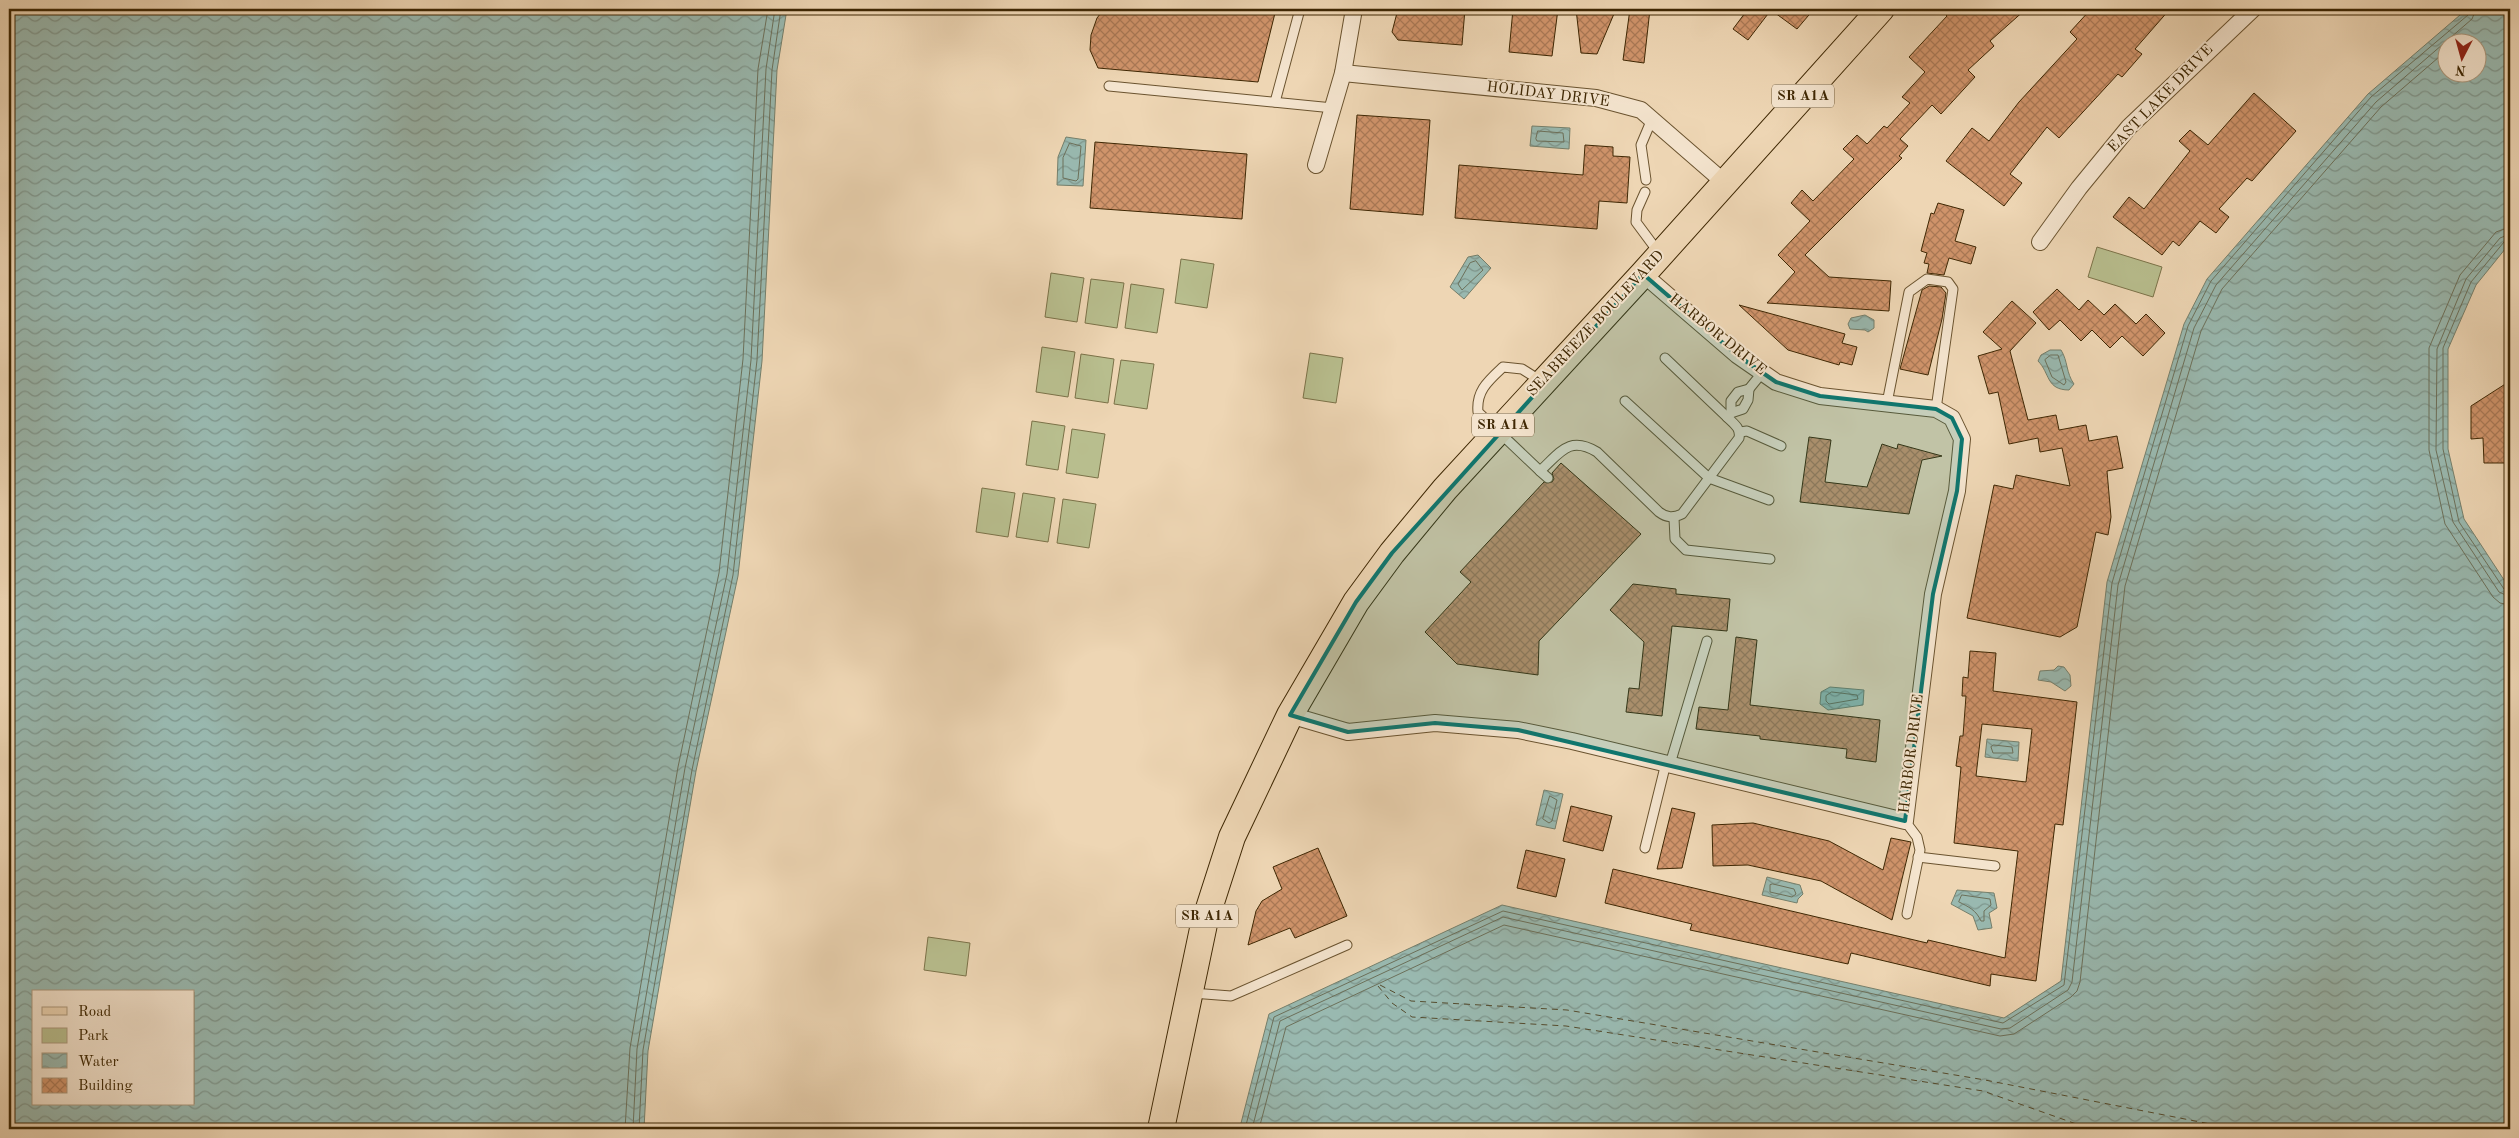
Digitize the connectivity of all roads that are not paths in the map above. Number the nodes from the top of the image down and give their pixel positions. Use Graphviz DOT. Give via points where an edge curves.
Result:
graph roads {
  1 [pos="1300,9"];
  2 [pos="1354,9"];
  3 [pos="1881,9"];
  4 [pos="2254,9"];
  5 [pos="1343,73"];
  6 [pos="1109,86"];
  7 [pos="1275,102"];
  8 [pos="1333,108"];
  9 [pos="1652,120"];
  10 [pos="1316,165"];
  11 [pos="1646,180"];
  12 [pos="1725,184"];
  13 [pos="1645,192"];
  14 [pos="2040,242"];
  15 [pos="1660,255"];
  16 [pos="1643,274"];
  17 [pos="1665,358"];
  18 [pos="1762,373"];
  19 [pos="1543,382"];
  20 [pos="1749,389"];
  21 [pos="1625,401"];
  22 [pos="1887,403"];
  23 [pos="1936,410"];
  24 [pos="1729,415"];
  25 [pos="1498,430"];
  26 [pos="1740,432"];
  27 [pos="1781,446"];
  28 [pos="1540,471"];
  29 [pos="1548,478"];
  30 [pos="1709,478"];
  31 [pos="1769,500"];
  32 [pos="1674,518"];
  33 [pos="1770,559"];
  34 [pos="1707,641"];
  35 [pos="1290,715"];
  36 [pos="1668,764"];
  37 [pos="1905,821"];
  38 [pos="1645,848"];
  39 [pos="1918,857"];
  40 [pos="1996,866"];
  41 [pos="1907,914"];
  42 [pos="1347,945"];
  43 [pos="1189,993"];
  44 [pos="1161,1129"];
  1 -- 7 [label="lane"];
  2 -- 5 [label="street"];
  3 -- 12 [label="main road, SEABREEZE BOULEVARD / SR A1A"];
  4 -- 14 [label="street, EAST LAKE DRIVE" via="2129,128"];
  5 -- 8 [label="street"];
  5 -- 9 [label="street, HOLIDAY DRIVE" via="1596,98 1641,110"];
  6 -- 7 [label="lane"];
  7 -- 8 [label="lane"];
  8 -- 10 [label="street"];
  9 -- 11 [label="lane" via="1641,145"];
  9 -- 12 [label="street, HOLIDAY DRIVE"];
  12 -- 15 [label="main road, SEABREEZE BOULEVARD / SR A1A"];
  13 -- 15 [label="lane" via="1636,222"];
  15 -- 16 [label="main road, SEABREEZE BOULEVARD / SR A1A"];
  16 -- 18 [label="street, HARBOR DRIVE"];
  16 -- 19 [label="main road, SEABREEZE BOULEVARD / SR A1A"];
  17 -- 24 [label="lane"];
  18 -- 20 [label="lane"];
  18 -- 22 [label="street, HARBOR DRIVE" via="1776,382 1820,396"];
  19 -- 25 [label="main road, SEABREEZE BOULEVARD / SR A1A"];
  19 -- 25 [label="lane" via="1522,368 1511,366 1502,367 1483,386 1477,401 1478,412"];
  20 -- 24 [label="lane" via="1743,409"];
  20 -- 24 [label="lane" via="1738,392 1731,401"];
  21 -- 30 [label="lane"];
  22 -- 23 [label="street, HARBOR DRIVE"];
  22 -- 23 [label="lane" via="1909,292 1927,279 1948,282 1953,289"];
  23 -- 37 [label="street, HARBOR DRIVE" via="1952,418 1962,439 1957,491 1933,594"];
  24 -- 26 [label="lane"];
  25 -- 28 [label="lane"];
  25 -- 35 [label="main road, SEABREEZE BOULEVARD / SR A1A" via="1386,560 1356,602"];
  26 -- 27 [label="lane" via="1747,431"];
  26 -- 30 [label="lane" via="1739,438"];
  28 -- 29 [label="lane"];
  28 -- 32 [label="lane" via="1564,448 1585,445 1658,512"];
  30 -- 31 [label="lane"];
  30 -- 32 [label="lane" via="1682,514"];
  32 -- 33 [label="lane" via="1675,539 1686,550"];
  34 -- 36 [label="lane"];
  35 -- 36 [label="street, HARBOR DRIVE" via="1348,732 1436,723 1518,730"];
  35 -- 43 [label="main road, SEABREEZE BOULEVARD / SR A1A" via="1232,837 1204,924"];
  36 -- 37 [label="street, HARBOR DRIVE"];
  36 -- 38 [label="lane"];
  37 -- 39 [label="lane" via="1917,837"];
  39 -- 40 [label="lane"];
  39 -- 41 [label="lane"];
  42 -- 43 [label="lane" via="1231,996"];
  43 -- 44 [label="main road, SEABREEZE BOULEVARD / SR A1A"];
}
